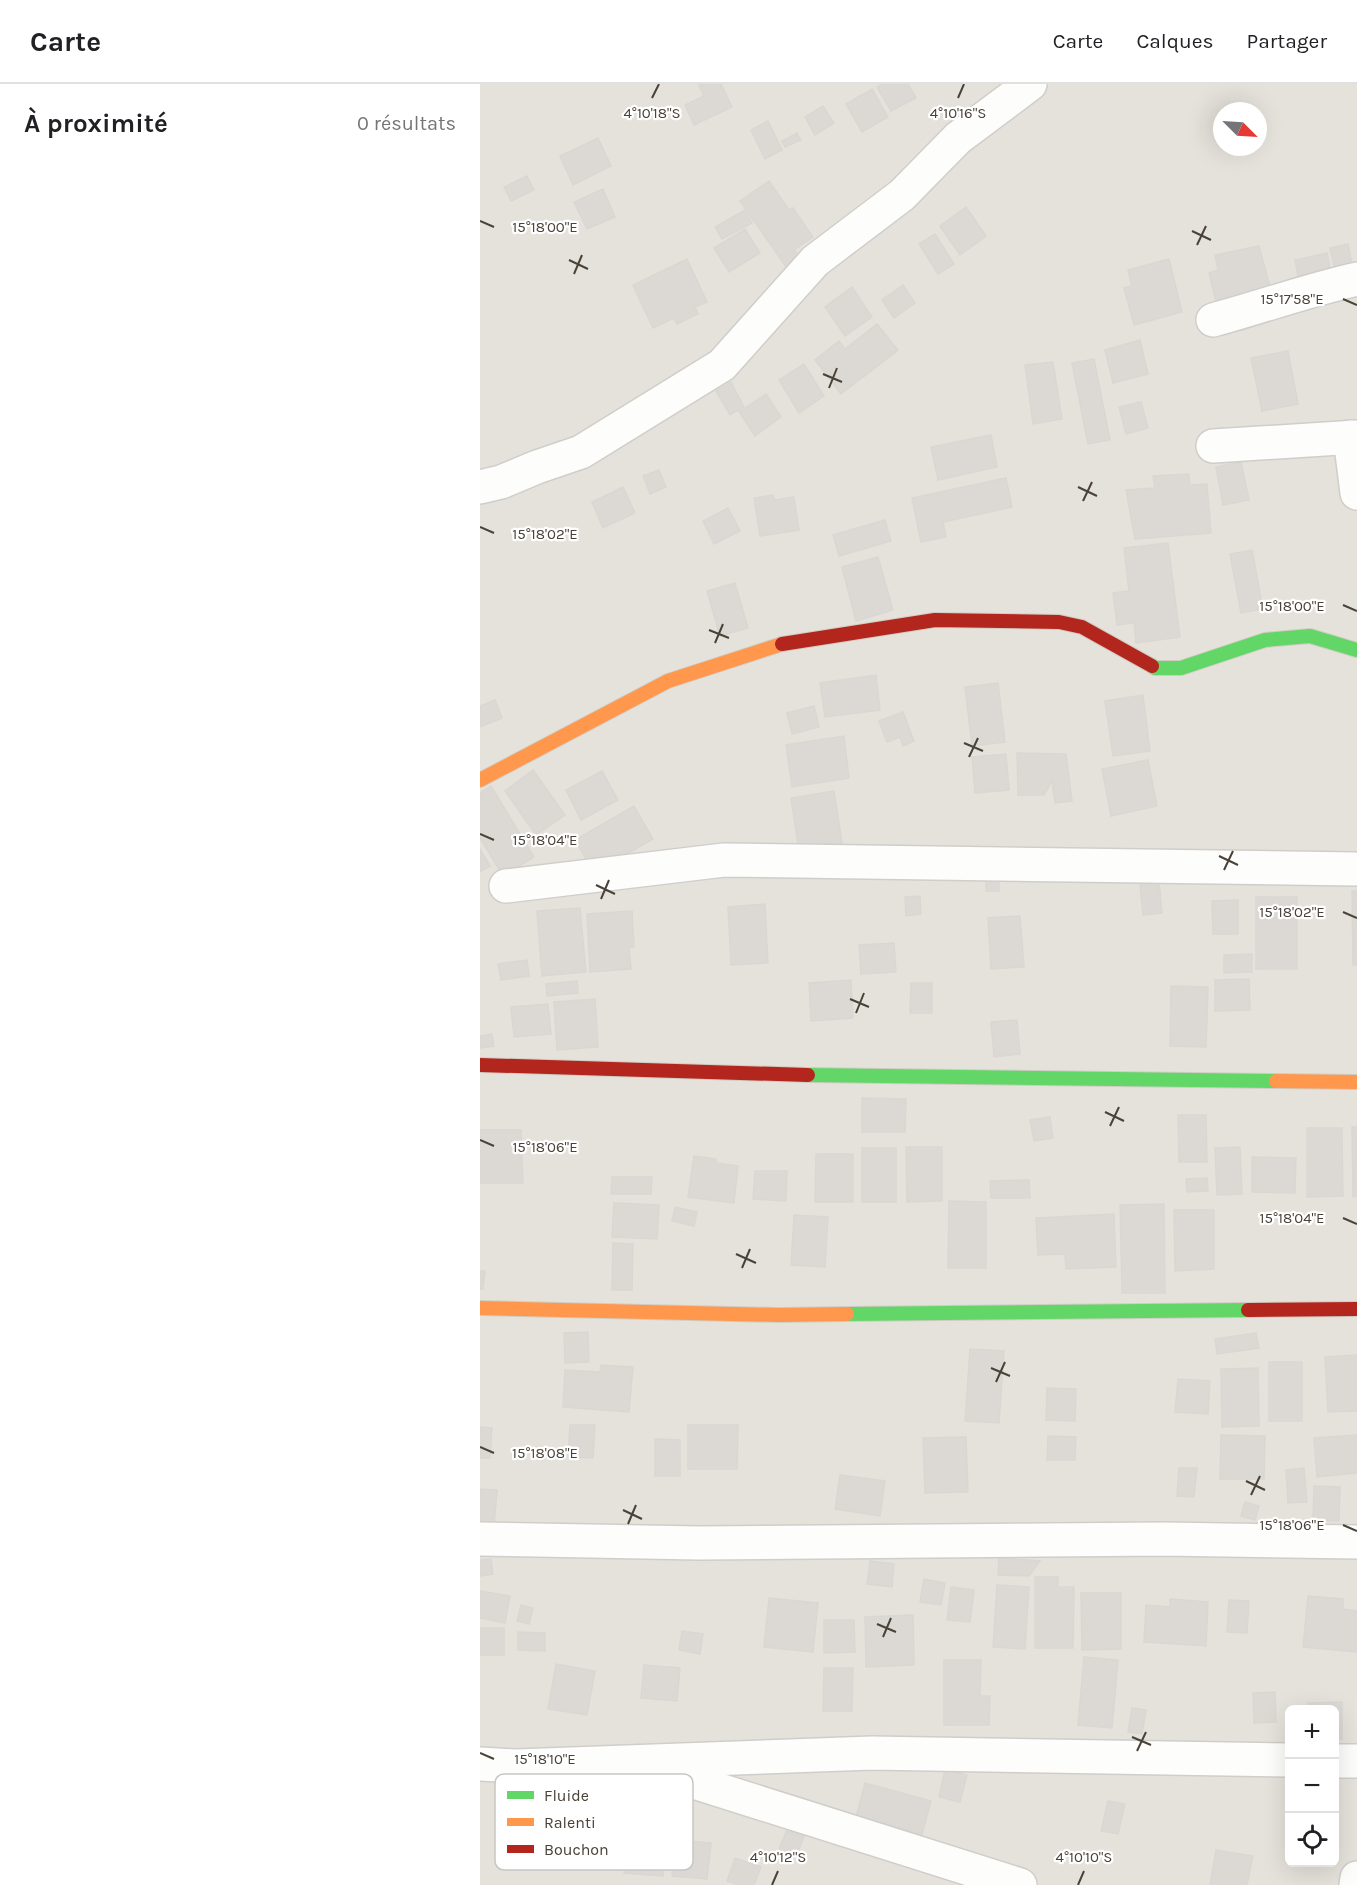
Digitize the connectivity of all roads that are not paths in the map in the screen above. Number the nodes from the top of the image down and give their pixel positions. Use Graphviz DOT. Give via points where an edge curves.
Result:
graph roads {
  1 [pos="1030,84"];
  2 [pos="1357,279"];
  3 [pos="1213,320"];
  4 [pos="1354,437"];
  5 [pos="1213,446"];
  6 [pos="480,487"];
  7 [pos="1357,493"];
  8 [pos="1357,650"];
  9 [pos="480,780"];
  10 [pos="1357,869"];
  11 [pos="506,886"];
  12 [pos="480,1065"];
  13 [pos="1357,1082"];
  14 [pos="480,1308"];
  15 [pos="1357,1309"];
  16 [pos="480,1539"];
  17 [pos="1357,1542"];
  18 [pos="1285,1760"];
  19 [pos="1339,1761"];
  20 [pos="1357,1761"];
  21 [pos="629,1762"];
  22 [pos="480,1764"];
  23 [pos="667,1774"];
  24 [pos="693,1782"];
  25 [pos="1357,1878"];
  26 [pos="1020,1885"];
  27 [pos="1356,1885"];
  1 -- 6 [label="street" via="958,138 902,195 815,261 722,365 581,452"];
  2 -- 3 [label="street"];
  4 -- 5 [label="street"];
  4 -- 7 [label="street"];
  8 -- 9 [label="street" via="1310,636 1276,639 1181,668 1155,668 1082,627 1059,622 935,620 781,644 668,681"];
  10 -- 11 [label="street" via="724,860"];
  12 -- 13 [label="street" via="779,1074"];
  14 -- 15 [label="street" via="779,1315"];
  16 -- 17 [label="street" via="699,1543 1164,1539"];
  18 -- 21 [label="street" via="872,1753"];
  19 -- 20 [label="street"];
  21 -- 22 [label="street"];
  21 -- 23 [label="street"];
  24 -- 26 [label="street"];
  25 -- 27 [label="street"];
}
